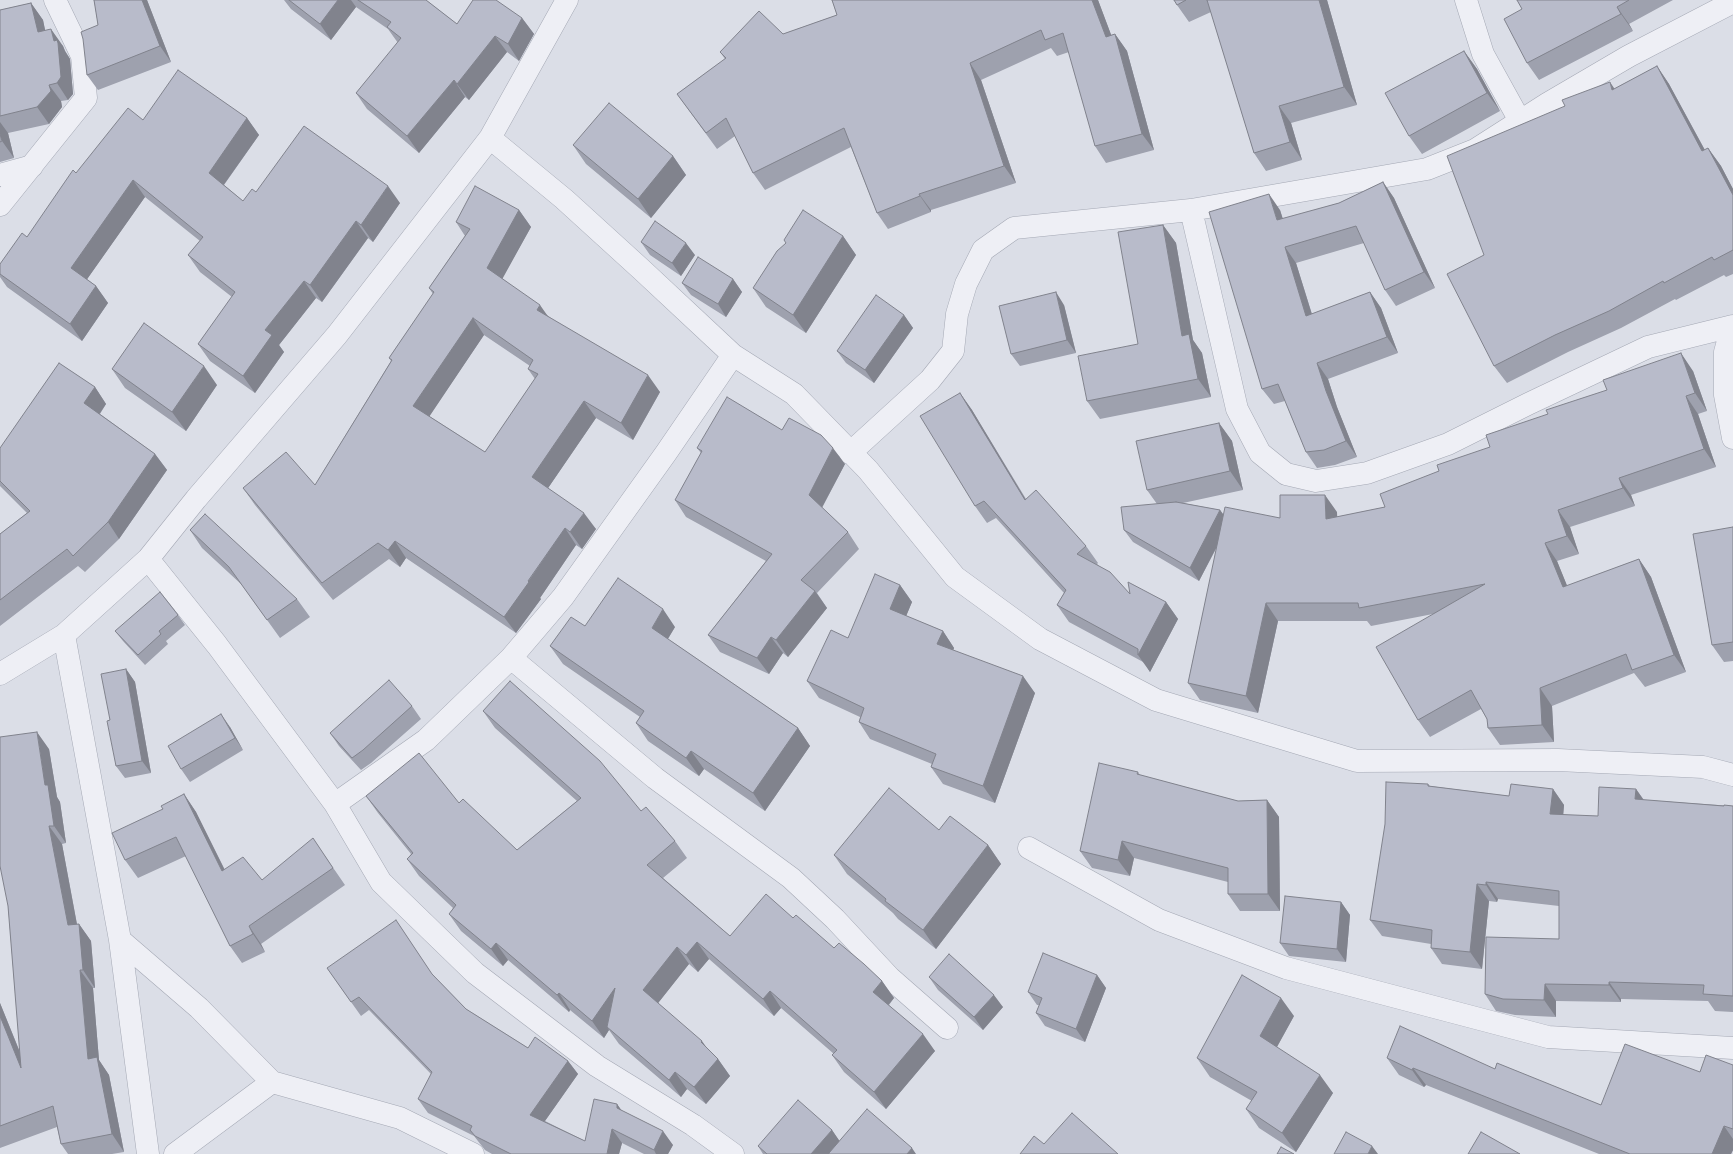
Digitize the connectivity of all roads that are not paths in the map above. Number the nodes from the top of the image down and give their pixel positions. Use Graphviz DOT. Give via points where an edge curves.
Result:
graph roads {
  1 [pos="55,0"];
  2 [pos="567,0"];
  3 [pos="1466,0"];
  4 [pos="1733,2"];
  5 [pos="1520,121"];
  6 [pos="490,138"];
  7 [pos="32,166"];
  8 [pos="0,175"];
  9 [pos="0,205"];
  10 [pos="1191,210"];
  11 [pos="1733,326"];
  12 [pos="733,355"];
  13 [pos="1733,438"];
  14 [pos="850,453"];
  15 [pos="148,559"];
  16 [pos="64,635"];
  17 [pos="511,658"];
  18 [pos="0,674"];
  19 [pos="1733,775"];
  20 [pos="335,804"];
  21 [pos="1029,848"];
  22 [pos="120,940"];
  23 [pos="947,1028"];
  24 [pos="1733,1048"];
  25 [pos="272,1082"];
  26 [pos="148,1154"];
  27 [pos="175,1154"];
  28 [pos="473,1154"];
  29 [pos="733,1154"];
  1 -- 7 [label="street" via="82,56 86,98"];
  2 -- 6 [label="street"];
  3 -- 5 [label="street" via="1484,54"];
  4 -- 5 [label="street" via="1628,56"];
  5 -- 10 [label="street" via="1475,150 1428,169"];
  6 -- 12 [label="street" via="626,254"];
  6 -- 15 [label="street" via="337,335 196,499"];
  7 -- 8 [label="street"];
  7 -- 9 [label="street"];
  10 -- 11 [label="street" via="1237,409 1260,453 1286,474 1316,481 1367,474 1448,444 1648,347"];
  10 -- 14 [label="street" via="1014,228 984,250 966,284 957,314 953,351 930,380"];
  11 -- 13 [label="street" via="1725,352 1724,395"];
  12 -- 14 [label="street" via="794,394"];
  12 -- 17 [label="street" via="563,597"];
  14 -- 19 [label="street" via="868,470 955,577 1040,639 1156,700 1357,761 1558,760 1703,767"];
  15 -- 16 [label="street"];
  15 -- 20 [label="street" via="217,645"];
  16 -- 18 [label="street"];
  16 -- 22 [label="street"];
  17 -- 20 [label="street" via="426,740"];
  17 -- 23 [label="street" via="655,778 791,878 890,978"];
  20 -- 29 [label="street" via="381,882 475,972 597,1066 693,1125"];
  21 -- 24 [label="street" via="1159,920 1286,968 1548,1037"];
  22 -- 25 [label="street" via="199,1008"];
  22 -- 26 [label="street"];
  25 -- 27 [label="street"];
  25 -- 28 [label="street" via="400,1118"];
}
